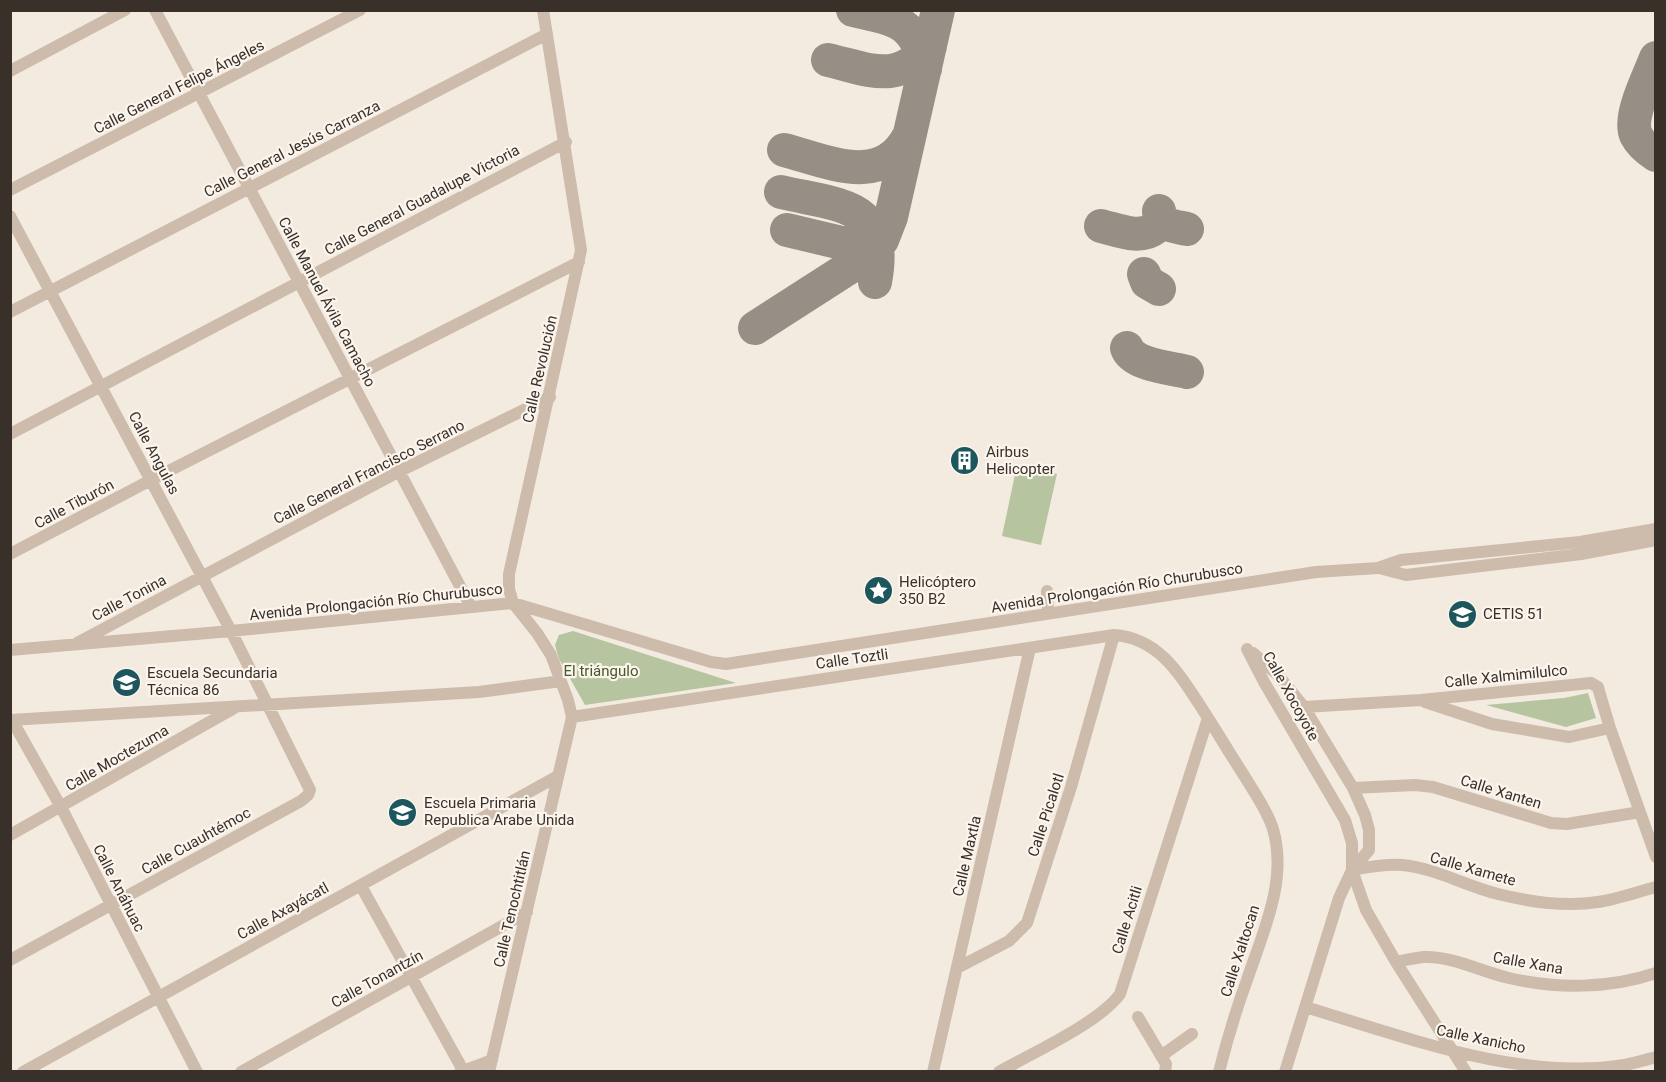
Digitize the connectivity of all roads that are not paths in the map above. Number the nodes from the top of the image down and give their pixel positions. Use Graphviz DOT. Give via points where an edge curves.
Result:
graph roads {
  1 [pos="125,10"];
  2 [pos="155,10"];
  3 [pos="360,10"];
  4 [pos="543,10"];
  5 [pos="547,34"];
  6 [pos="10,71"];
  7 [pos="199,94"];
  8 [pos="566,142"];
  9 [pos="249,187"];
  10 [pos="10,190"];
  11 [pos="10,216"];
  12 [pos="579,262"];
  13 [pos="300,282"];
  14 [pos="51,291"];
  15 [pos="10,312"];
  16 [pos="350,379"];
  17 [pos="102,386"];
  18 [pos="550,397"];
  19 [pos="10,434"];
  20 [pos="400,471"];
  21 [pos="151,480"];
  22 [pos="1656,529"];
  23 [pos="1656,540"];
  24 [pos="10,554"];
  25 [pos="1378,568"];
  26 [pos="202,575"];
  27 [pos="1047,591"];
  28 [pos="513,603"];
  29 [pos="471,607"];
  30 [pos="1048,613"];
  31 [pos="231,631"];
  32 [pos="1114,634"];
  33 [pos="71,646"];
  34 [pos="1030,648"];
  35 [pos="10,650"];
  36 [pos="561,681"];
  37 [pos="1421,700"];
  38 [pos="239,705"];
  39 [pos="269,705"];
  40 [pos="1304,707"];
  41 [pos="572,717"];
  42 [pos="1208,718"];
  43 [pos="11,720"];
  44 [pos="1610,728"];
  45 [pos="558,776"];
  46 [pos="1353,788"];
  47 [pos="301,801"];
  48 [pos="62,807"];
  49 [pos="1641,812"];
  50 [pos="10,835"];
  51 [pos="1656,857"];
  52 [pos="1352,870"];
  53 [pos="361,886"];
  54 [pos="1656,886"];
  55 [pos="111,905"];
  56 [pos="527,912"];
  57 [pos="10,960"];
  58 [pos="1396,962"];
  59 [pos="957,968"];
  60 [pos="1656,973"];
  61 [pos="412,978"];
  62 [pos="159,996"];
  63 [pos="1305,1007"];
  64 [pos="1138,1017"];
  65 [pos="1192,1034"];
  66 [pos="1452,1051"];
  67 [pos="1161,1056"];
  68 [pos="1656,1057"];
  69 [pos="491,1065"];
  70 [pos="23,1071"];
  71 [pos="197,1071"];
  72 [pos="241,1071"];
  73 [pos="462,1071"];
  74 [pos="933,1071"];
  75 [pos="999,1071"];
  76 [pos="1165,1071"];
  77 [pos="1219,1071"];
  78 [pos="1285,1071"];
  79 [pos="1466,1071"];
  1 -- 6 [label="street"];
  2 -- 7 [label="street, Calle Manuel Ávila Camacho"];
  3 -- 7 [label="street, Calle General Felipe Ángeles"];
  4 -- 5 [label="street, Calle Revolución"];
  5 -- 8 [label="street, Calle Revolución"];
  5 -- 9 [label="street, Calle General Jesús Carranza"];
  7 -- 9 [label="street, Calle Manuel Ávila Camacho"];
  7 -- 10 [label="street, Calle General Felipe Ángeles"];
  8 -- 12 [label="street, Calle Revolución" via="580,238"];
  8 -- 13 [label="street, Calle General Guadalupe Victoria"];
  9 -- 13 [label="street, Calle Manuel Ávila Camacho"];
  9 -- 14 [label="street, Calle General Jesús Carranza"];
  11 -- 14 [label="street, Calle Angulas"];
  12 -- 16 [label="street, Calle Tiburón"];
  12 -- 18 [label="street, Calle Revolución"];
  13 -- 16 [label="street, Calle Manuel Ávila Camacho"];
  13 -- 17 [label="street, Calle General Guadalupe Victoria"];
  14 -- 15 [label="street, Calle General Jesús Carranza"];
  14 -- 17 [label="street, Calle Angulas"];
  16 -- 20 [label="street, Calle Manuel Ávila Camacho"];
  16 -- 21 [label="street, Calle Tiburón"];
  17 -- 19 [label="street, Calle General Guadalupe Victoria"];
  17 -- 21 [label="street, Calle Angulas"];
  18 -- 20 [label="street, Calle General Francisco Serrano"];
  18 -- 28 [label="street, Calle Revolución" via="508,574"];
  20 -- 26 [label="street, Calle General Francisco Serrano"];
  20 -- 29 [label="street, Calle Manuel Ávila Camacho"];
  21 -- 24 [label="street, Calle Tiburón"];
  21 -- 26 [label="street, Calle Angulas"];
  22 -- 25 [label="street, Avenida Prolongación Río Churubusco" via="1580,542 1401,560"];
  23 -- 25 [label="street, Avenida Prolongación Río Churubusco" via="1581,554 1406,575"];
  25 -- 30 [label="street, Avenida Prolongación Río Churubusco" via="1316,572"];
  26 -- 31 [label="street, Calle Angulas"];
  26 -- 33 [label="street, Calle Tonina"];
  27 -- 30 [label="street"];
  28 -- 29 [label="street, Avenida Prolongación Río Churubusco"];
  28 -- 30 [label="street, Avenida Prolongación Río Churubusco" via="726,664"];
  28 -- 36 [label="street, Calle Revolución" via="551,655"];
  29 -- 31 [label="street, Avenida Prolongación Río Churubusco"];
  31 -- 33 [label="street, Avenida Prolongación Río Churubusco"];
  31 -- 39 [label="street, Calle Angulas"];
  32 -- 34 [label="street, Calle Toztli"];
  32 -- 42 [label="street, Calle Toztli" via="1149,644 1161,653"];
  32 -- 59 [label="street, Calle Picalotl" via="1027,923 1009,941"];
  33 -- 35 [label="street, Avenida Prolongación Río Churubusco"];
  34 -- 41 [label="street, Calle Toztli"];
  34 -- 59 [label="street, Calle Maxtla"];
  36 -- 39 [label="street" via="479,692"];
  36 -- 41 [label="street, Calle Revolución"];
  37 -- 40 [label="street, Calle Xalmimilulco"];
  37 -- 44 [label="street, Calle Xalmimilulco" via="1492,724 1569,737"];
  37 -- 44 [label="street, Calle Xalmimilulco" via="1594,684"];
  38 -- 39 [label="street"];
  38 -- 43 [label="street"];
  38 -- 48 [label="street, Calle Moctezuma"];
  39 -- 47 [label="street, Calle Angulas" via="309,787"];
  40 -- 46 [label="street, Calle Xocoyote"];
  40 -- 52 [label="street, Calle Xocoyote" via="1278,675 1247,649 1345,820 1352,843"];
  41 -- 45 [label="street, Calle Tenochtitlán"];
  42 -- 75 [label="street, Calle Acitli" via="1120,994 1094,1018"];
  42 -- 77 [label="street, Calle Xaltocan" via="1269,821 1275,838 1277,885"];
  43 -- 48 [label="street, Calle Anáhuac"];
  44 -- 49 [label="street"];
  45 -- 53 [label="street, Calle Axayácatl"];
  45 -- 56 [label="street, Calle Tenochtitlán"];
  46 -- 49 [label="street, Calle Xanten" via="1433,787 1551,823"];
  46 -- 52 [label="street, Calle Xocoyote" via="1369,830 1369,850"];
  47 -- 55 [label="street, Calle Cuauhtémoc"];
  48 -- 50 [label="street, Calle Moctezuma"];
  48 -- 55 [label="street, Calle Anáhuac"];
  49 -- 51 [label="street"];
  52 -- 54 [label="street, Calle Xamete" via="1402,865 1501,895 1550,903 1599,902"];
  52 -- 58 [label="street, Calle Xocoyote" via="1366,910"];
  52 -- 63 [label="street" via="1339,898"];
  53 -- 61 [label="street"];
  53 -- 62 [label="street, Calle Axayácatl"];
  55 -- 57 [label="street, Calle Cuauhtémoc"];
  55 -- 62 [label="street, Calle Anáhuac"];
  56 -- 61 [label="street, Calle Tonantzín"];
  56 -- 69 [label="street, Calle Tenochtitlán"];
  58 -- 60 [label="street, Calle Xana" via="1425,957 1442,959 1556,986 1604,984"];
  58 -- 66 [label="street, Calle Xocoyote"];
  59 -- 74 [label="street, Calle Maxtla"];
  61 -- 72 [label="street, Calle Tonantzín"];
  61 -- 73 [label="street"];
  62 -- 70 [label="street, Calle Axayácatl"];
  62 -- 71 [label="street, Calle Anáhuac"];
  63 -- 66 [label="street, Calle Xanicho"];
  63 -- 78 [label="street"];
  64 -- 67 [label="street"];
  65 -- 67 [label="street"];
  66 -- 68 [label="street, Calle Xanicho" via="1522,1065 1570,1068 1625,1065"];
  66 -- 79 [label="street, Calle Xocoyote"];
  67 -- 76 [label="street"];
  69 -- 73 [label="street"];
}
